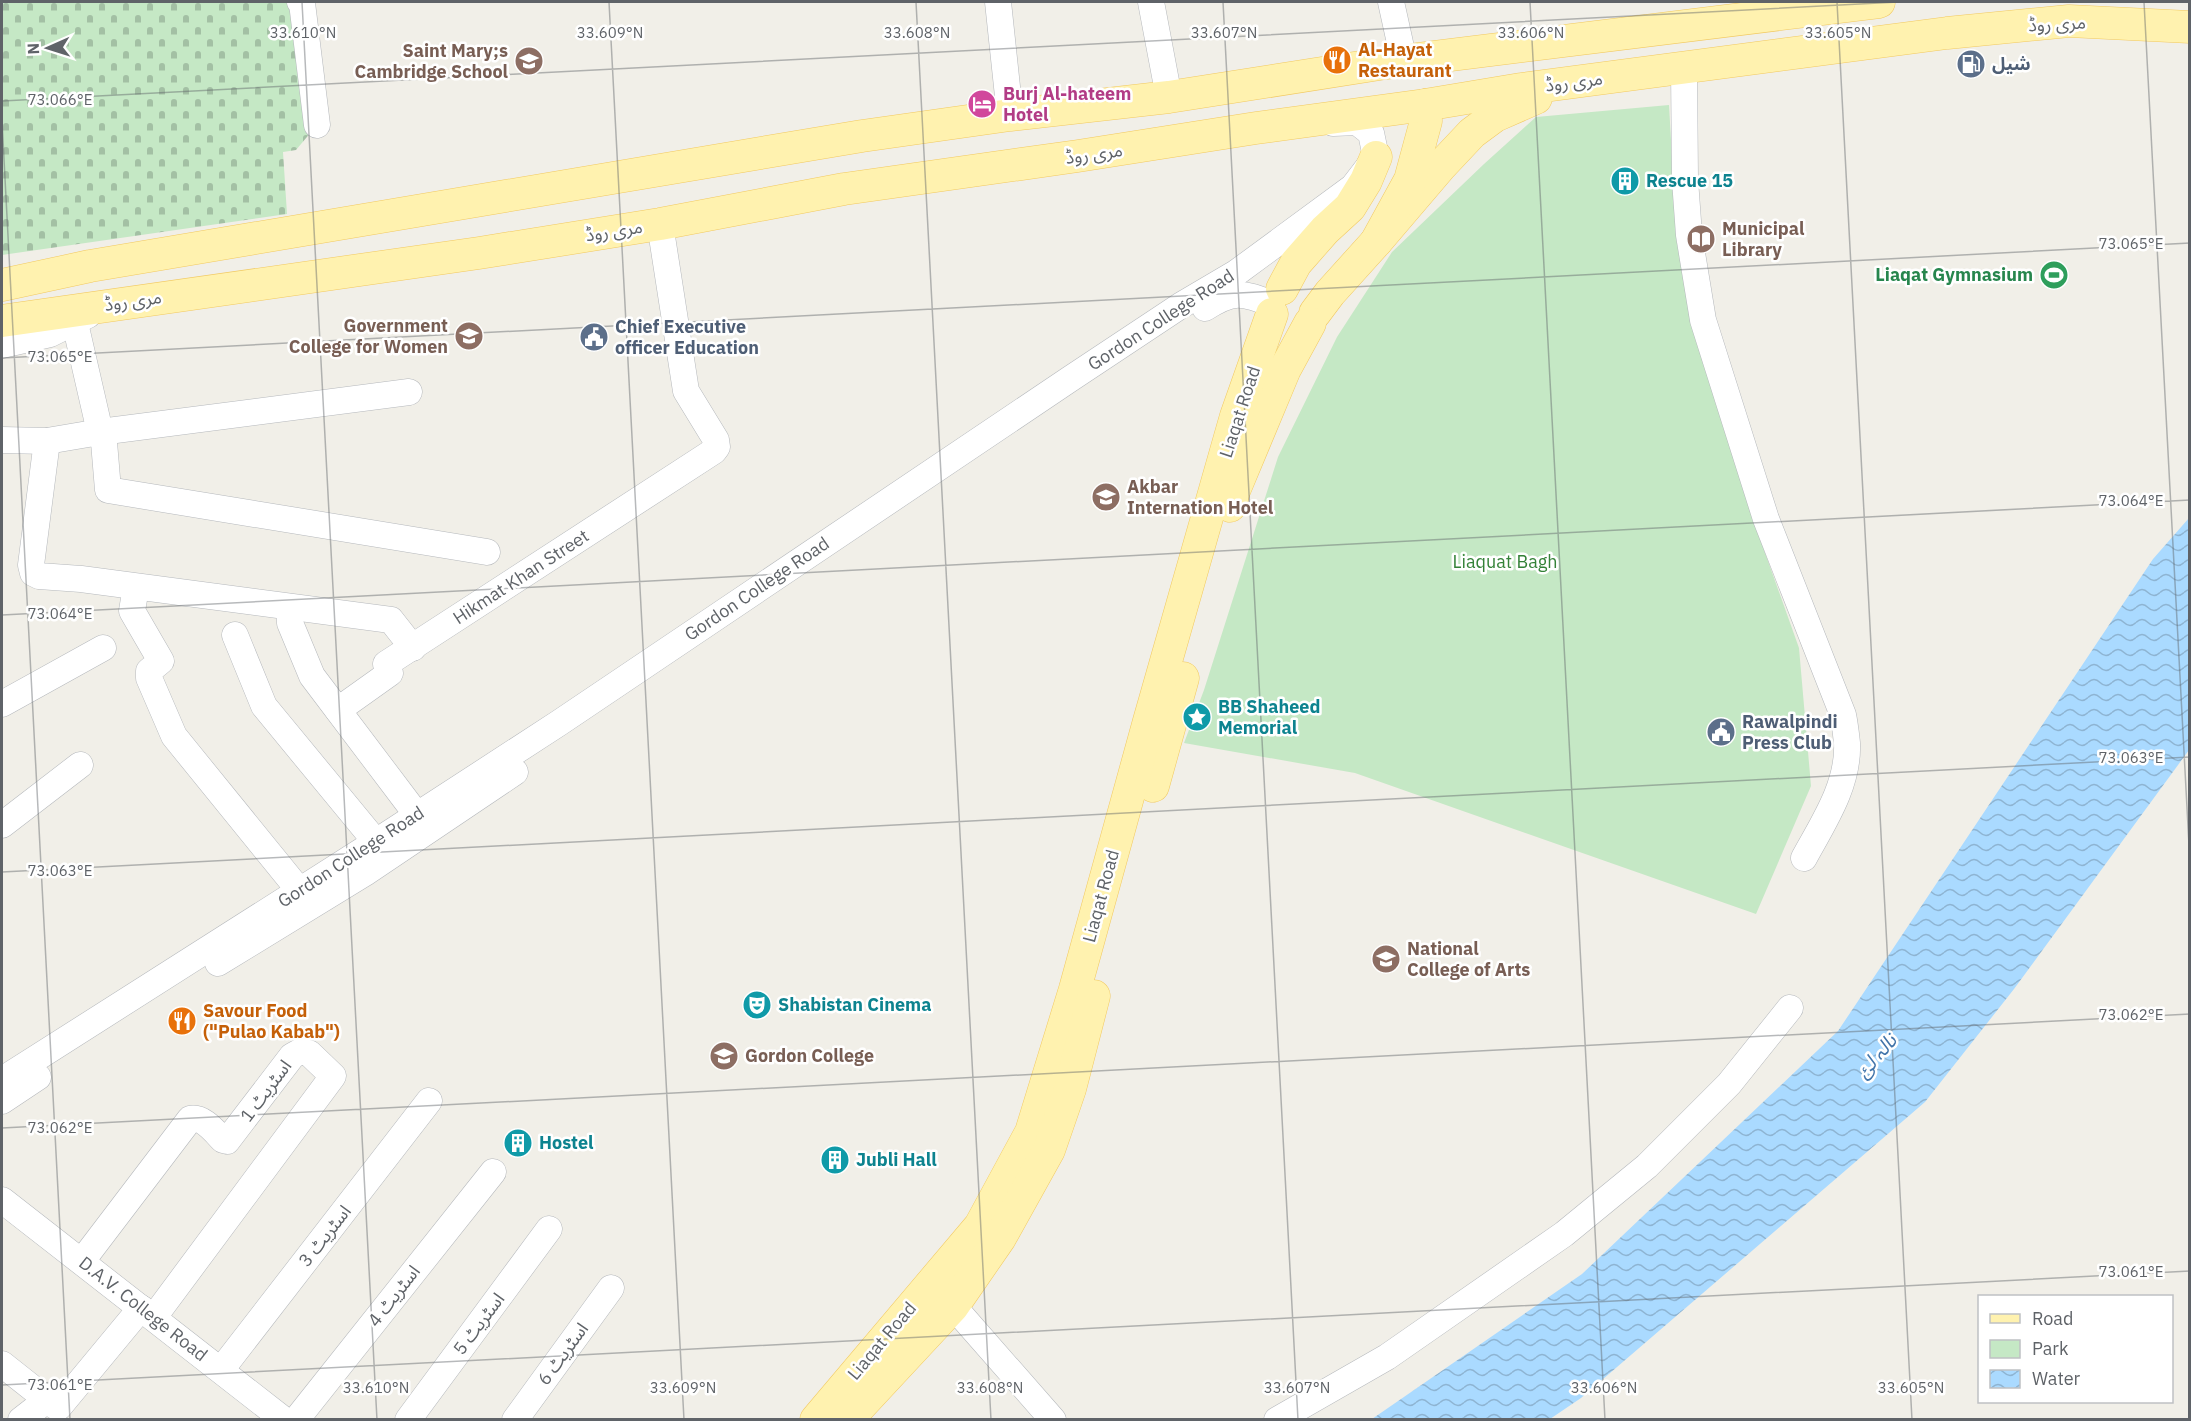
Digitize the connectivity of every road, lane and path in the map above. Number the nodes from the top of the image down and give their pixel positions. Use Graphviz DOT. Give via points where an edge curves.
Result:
graph roads {
  1 [pos="300,2"];
  2 [pos="998,2"];
  3 [pos="1151,2"];
  4 [pos="1391,2"];
  5 [pos="1879,2"];
  6 [pos="2187,27"];
  7 [pos="1404,61"];
  8 [pos="1684,68"];
  9 [pos="1573,82"];
  10 [pos="1169,97"];
  11 [pos="1425,105"];
  12 [pos="1010,115"];
  13 [pos="317,125"];
  14 [pos="1256,128"];
  15 [pos="1376,157"];
  16 [pos="471,202"];
  17 [pos="660,224"];
  18 [pos="1376,242"];
  19 [pos="479,253"];
  20 [pos="2,272"];
  21 [pos="1236,273"];
  22 [pos="48,275"];
  23 [pos="2,285"];
  24 [pos="1276,300"];
  25 [pos="107,305"];
  26 [pos="1312,318"];
  27 [pos="2,321"];
  28 [pos="75,323"];
  29 [pos="2,345"];
  30 [pos="409,392"];
  31 [pos="100,432"];
  32 [pos="2,440"];
  33 [pos="47,441"];
  34 [pos="487,552"];
  35 [pos="136,586"];
  36 [pos="290,606"];
  37 [pos="235,635"];
  38 [pos="103,648"];
  39 [pos="413,648"];
  40 [pos="2,702"];
  41 [pos="338,710"];
  42 [pos="80,765"];
  43 [pos="417,815"];
  44 [pos="2,825"];
  45 [pos="376,842"];
  46 [pos="1804,858"];
  47 [pos="299,890"];
  48 [pos="1790,1008"];
  49 [pos="2,1080"];
  50 [pos="2,1101"];
  51 [pos="429,1101"];
  52 [pos="493,1172"];
  53 [pos="2,1200"];
  54 [pos="549,1229"];
  55 [pos="81,1261"];
  56 [pos="611,1288"];
  57 [pos="953,1306"];
  58 [pos="148,1312"];
  59 [pos="2,1364"];
  60 [pos="221,1370"];
  61 [pos="48,1399"];
  62 [pos="21,1419"];
  63 [pos="284,1419"];
  64 [pos="296,1419"];
  65 [pos="408,1419"];
  66 [pos="515,1419"];
  67 [pos="816,1419"];
  68 [pos="847,1419"];
  69 [pos="1053,1419"];
  70 [pos="1277,1419"];
  1 -- 13 [label="street"];
  2 -- 12 [label="street"];
  3 -- 10 [label="street"];
  4 -- 7 [label="street"];
  5 -- 7 [label="main road"];
  6 -- 8 [label="main road, مری روڈ" via="2069,21"];
  7 -- 10 [label="main road"];
  8 -- 9 [label="main road, مری روڈ"];
  8 -- 46 [label="street" via="1689,235 1703,320 1766,519 1843,715 1847,745 1844,772 1834,804"];
  9 -- 11 [label="main road, مری روڈ"];
  9 -- 18 [label="main road" via="1495,116 1472,133"];
  10 -- 12 [label="main road"];
  11 -- 14 [label="main road, مری روڈ"];
  11 -- 18 [label="main road, Liaqat Road" via="1426,121 1410,180"];
  12 -- 16 [label="main road"];
  14 -- 15 [label="street" via="1357,122 1371,133"];
  14 -- 17 [label="main road, مری روڈ" via="844,189"];
  15 -- 21 [label="street, Gordon College Road" via="1353,187"];
  15 -- 24 [label="main road, Liaqat Road" via="1350,207 1296,263"];
  16 -- 19 [label="main road"];
  16 -- 22 [label="main road"];
  17 -- 19 [label="main road, مری روڈ"];
  17 -- 39 [label="street, Hikmat Khan Street" via="686,391 717,447"];
  18 -- 26 [label="main road, Liaqat Road"];
  19 -- 25 [label="main road, مری روڈ"];
  20 -- 22 [label="street"];
  21 -- 24 [label="street" via="1262,273 1269,278"];
  21 -- 43 [label="street, Gordon College Road" via="1080,372"];
  22 -- 23 [label="main road"];
  24 -- 26 [label="main road" via="1292,286 1302,288 1315,303"];
  24 -- 50 [label="street, Gordon College Road" via="1233,293 1209,305 365,873"];
  24 -- 67 [label="main road, Liaqat Road" via="1236,416 1076,989 1031,1132 980,1226"];
  25 -- 27 [label="main road, مری روڈ"];
  25 -- 28 [label="street"];
  26 -- 57 [label="main road, Liaqat Road" via="1285,369 1234,491 1070,1089 1049,1150 1000,1238"];
  28 -- 29 [label="street" via="50,334"];
  28 -- 31 [label="street"];
  30 -- 31 [label="street"];
  31 -- 33 [label="street"];
  31 -- 34 [label="street" via="108,490"];
  32 -- 33 [label="street"];
  33 -- 35 [label="street" via="33,573"];
  35 -- 36 [label="street"];
  35 -- 47 [label="street" via="132,611 161,661 149,671 149,678 174,736"];
  36 -- 39 [label="street" via="390,620"];
  36 -- 41 [label="street" via="290,623 312,676"];
  37 -- 45 [label="street" via="264,706"];
  38 -- 40 [label="street"];
  39 -- 41 [label="street, Hikmat Khan Street" via="386,664 390,673"];
  41 -- 43 [label="street"];
  42 -- 44 [label="street"];
  43 -- 45 [label="street, Gordon College Road"];
  45 -- 47 [label="street, Gordon College Road"];
  47 -- 49 [label="street, Gordon College Road"];
  48 -- 70 [label="street" via="1730,1084 1664,1150 1564,1234 1387,1357"];
  51 -- 60 [label="street, اسٹریٹ 3"];
  52 -- 64 [label="street, اسٹریٹ 4"];
  53 -- 55 [label="street, D.A.V. College Road"];
  54 -- 65 [label="street, اسٹریٹ 5"];
  55 -- 58 [label="street, D.A.V. College Road"];
  55 -- 58 [label="street, اسٹریٹ 1" via="190,1119 200,1119 227,1141 292,1056 301,1051 309,1053 333,1076"];
  56 -- 66 [label="street, اسٹریٹ 6"];
  57 -- 68 [label="main road, Liaqat Road"];
  57 -- 69 [label="street"];
  58 -- 60 [label="street, D.A.V. College Road"];
  58 -- 61 [label="street" via="59,1407"];
  59 -- 61 [label="street"];
  60 -- 63 [label="street, D.A.V. College Road"];
  61 -- 62 [label="street"];
}
